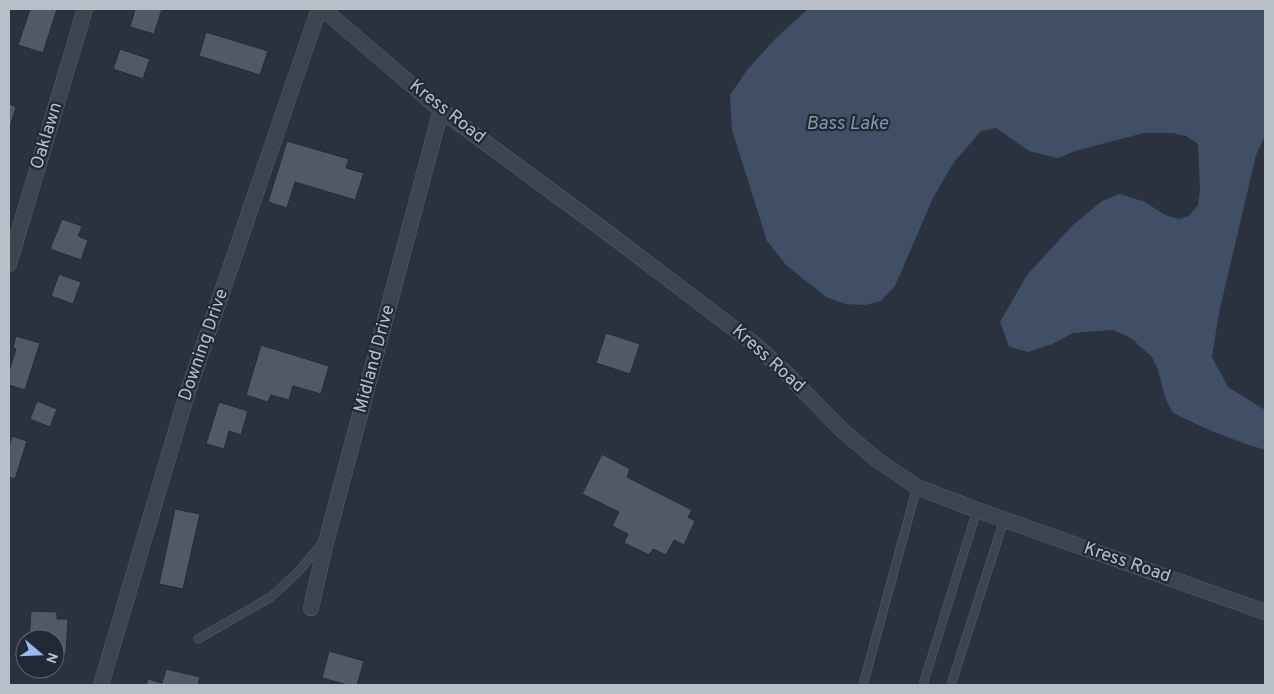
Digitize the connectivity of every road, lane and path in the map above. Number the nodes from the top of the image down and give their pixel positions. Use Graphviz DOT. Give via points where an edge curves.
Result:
graph roads {
  1 [pos="85,9"];
  2 [pos="321,9"];
  3 [pos="441,110"];
  4 [pos="9,264"];
  5 [pos="918,487"];
  6 [pos="977,510"];
  7 [pos="1004,520"];
  8 [pos="327,536"];
  9 [pos="311,608"];
  10 [pos="1265,612"];
  11 [pos="198,639"];
  12 [pos="100,685"];
  13 [pos="863,685"];
  14 [pos="923,685"];
  15 [pos="952,685"];
  1 -- 4 [label="street, Oaklawn"];
  2 -- 3 [label="street, Kress Road"];
  2 -- 12 [label="street, Downing Drive" via="187,394"];
  3 -- 5 [label="street, Kress Road" via="753,343 843,431 876,459"];
  3 -- 8 [label="street, Midland Drive"];
  5 -- 6 [label="street, Kress Road"];
  5 -- 13 [label="lane"];
  6 -- 7 [label="street, Kress Road"];
  6 -- 14 [label="lane"];
  7 -- 10 [label="street, Kress Road"];
  7 -- 15 [label="lane"];
  8 -- 9 [label="street, Midland Drive"];
  8 -- 11 [label="lane" via="299,571 271,597"];
}
